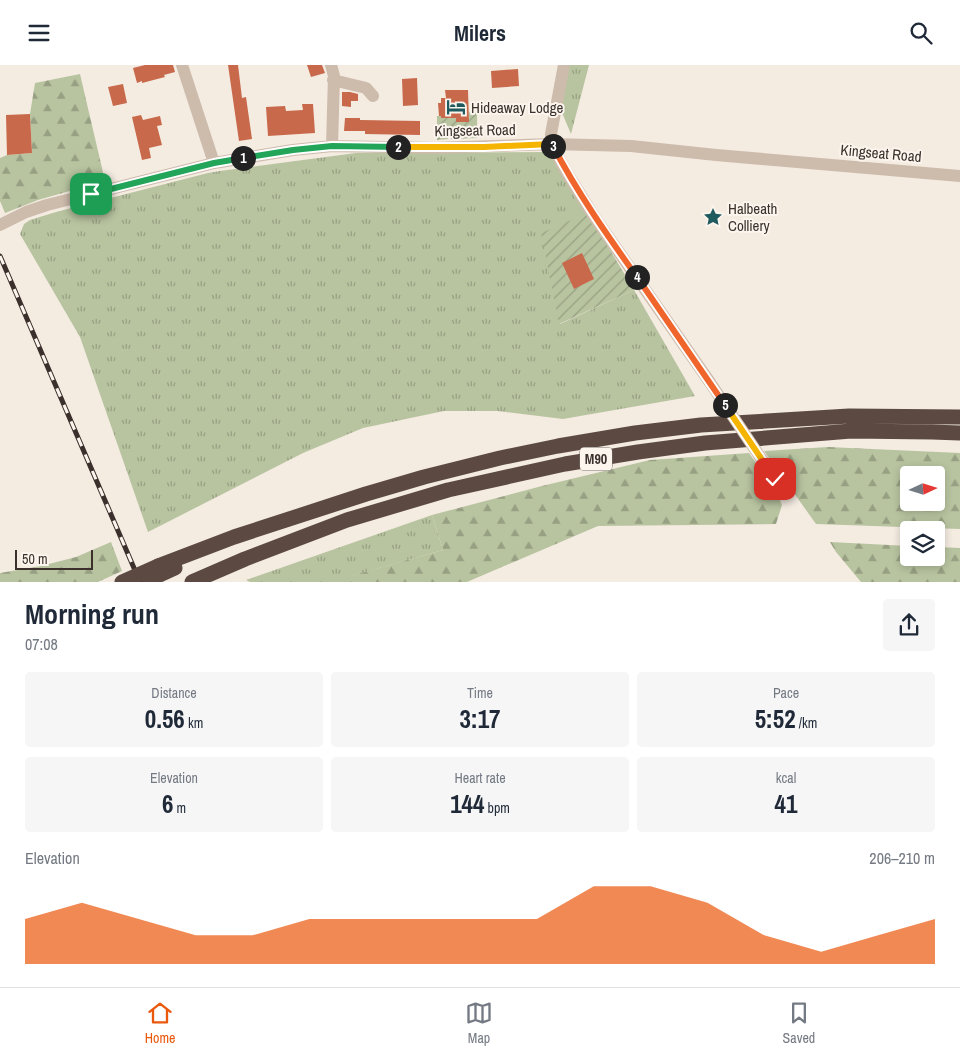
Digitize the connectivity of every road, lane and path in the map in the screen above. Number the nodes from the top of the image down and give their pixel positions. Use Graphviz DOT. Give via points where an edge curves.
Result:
graph roads {
  1 [pos="182,65"];
  2 [pos="331,65"];
  3 [pos="564,65"];
  4 [pos="333,80"];
  5 [pos="373,97"];
  6 [pos="552,144"];
  7 [pos="332,146"];
  8 [pos="214,163"];
  9 [pos="960,176"];
  10 [pos="0,225"];
  11 [pos="960,417"];
  12 [pos="960,433"];
  13 [pos="776,481"];
  14 [pos="245,559"];
  15 [pos="160,569"];
  16 [pos="122,582"];
  17 [pos="144,582"];
  18 [pos="192,582"];
  19 [pos="198,582"];
  1 -- 8 [label="street"];
  2 -- 4 [label="street"];
  3 -- 6 [label="street" via="551,133"];
  4 -- 5 [label="street" via="366,88"];
  4 -- 7 [label="street"];
  6 -- 7 [label="street, Kingseat Road" via="435,148"];
  6 -- 9 [label="street, Kingseat Road" via="632,146"];
  6 -- 13 [label="street, bridge" via="595,218"];
  7 -- 8 [label="street, Kingseat Road"];
  8 -- 10 [label="street, Kingseat Road" via="47,205"];
  11 -- 15 [label="highway, M90" via="849,415 701,425 558,446 424,477 234,537"];
  12 -- 14 [label="highway, M90" via="851,431 705,443 565,464 448,490 382,509"];
  14 -- 18 [label="highway, M90"];
  14 -- 19 [label="highway, M90"];
  15 -- 16 [label="highway, M90, bridge"];
  15 -- 17 [label="highway, M90"];
}
